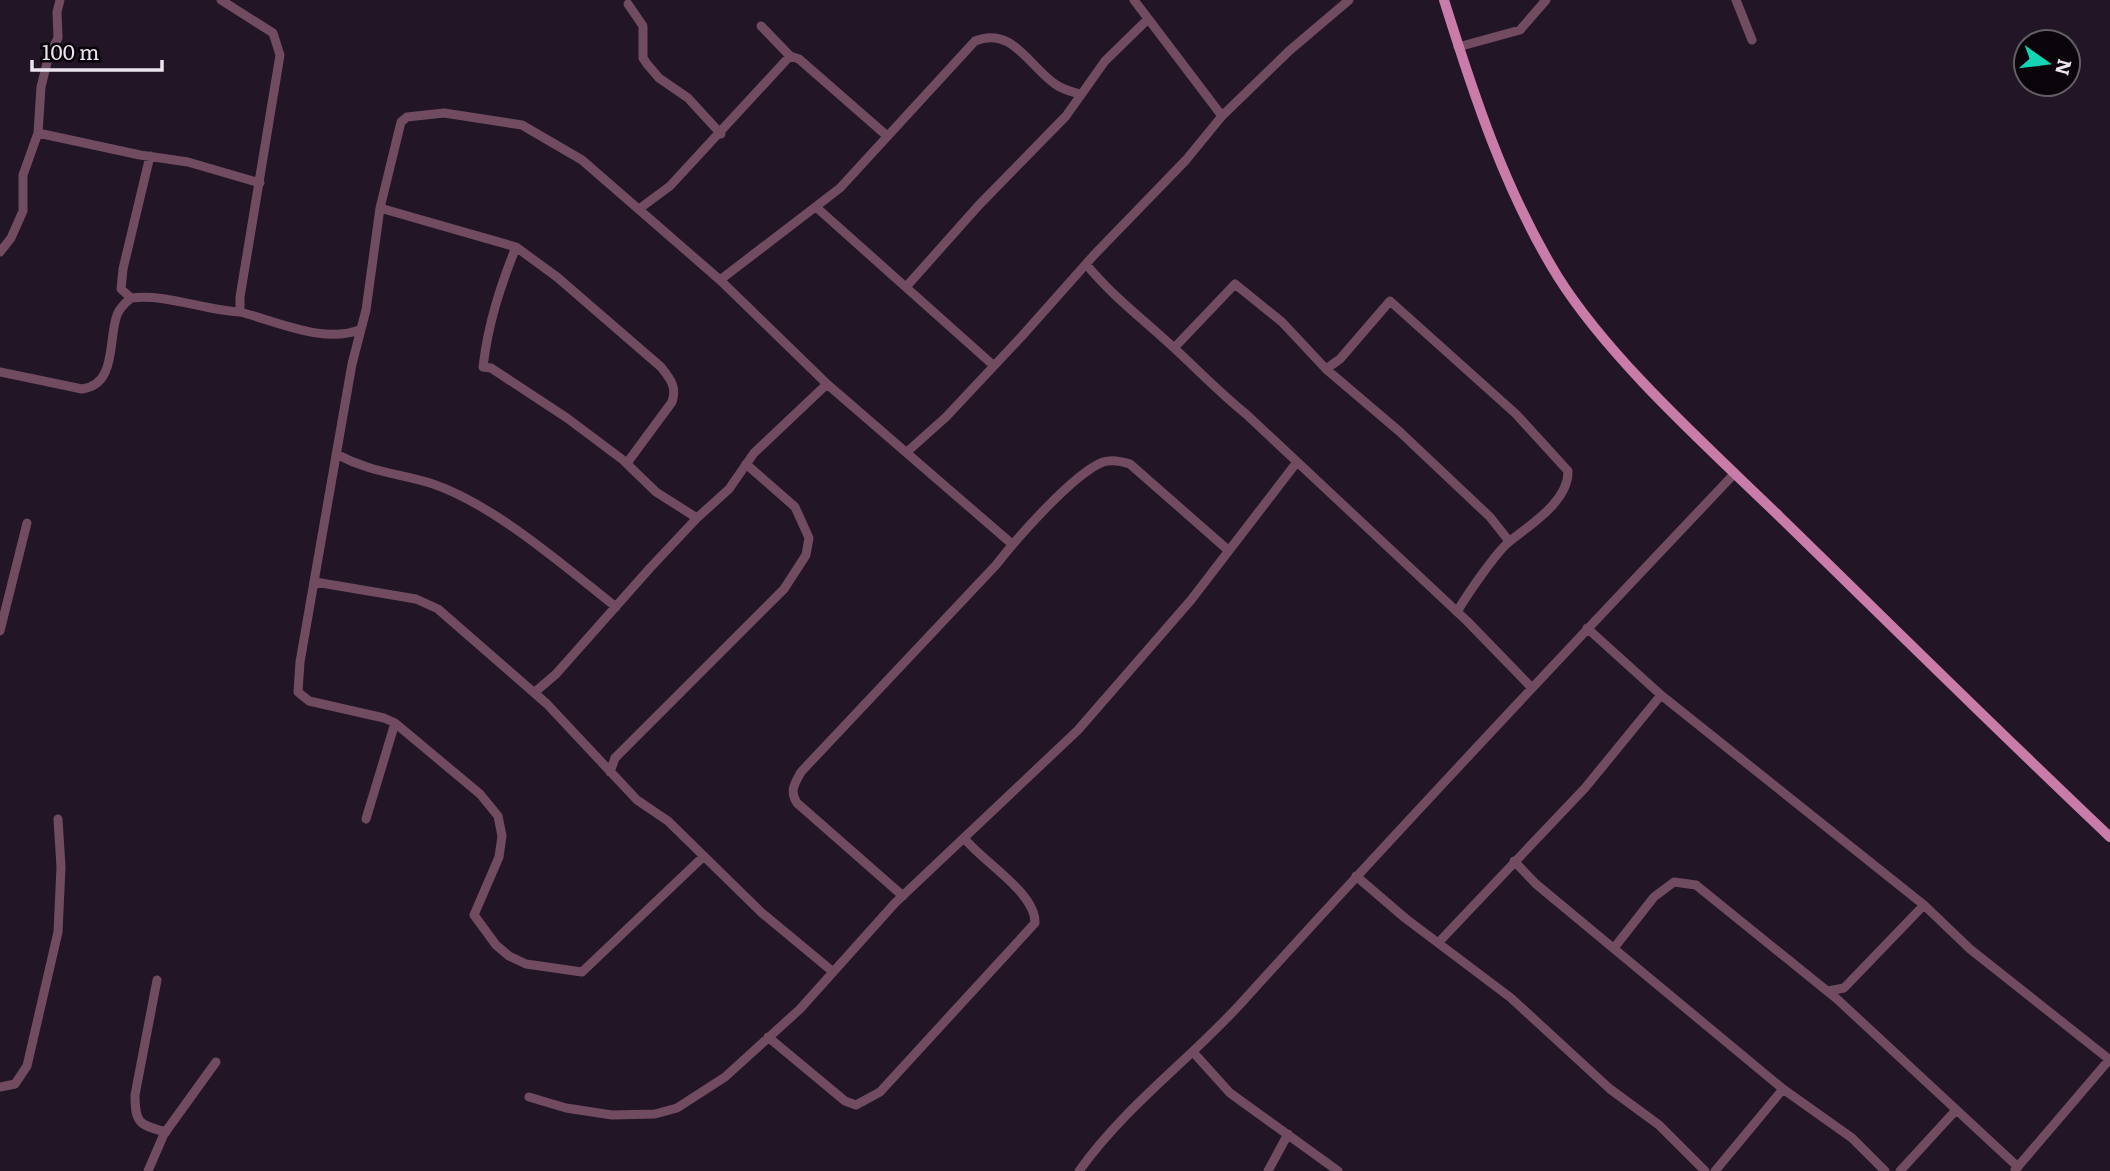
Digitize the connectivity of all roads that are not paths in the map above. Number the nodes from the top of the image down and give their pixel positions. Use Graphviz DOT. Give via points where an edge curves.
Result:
graph roads {
  1 [pos="60,0"];
  2 [pos="220,0"];
  3 [pos="1134,0"];
  4 [pos="1349,0"];
  5 [pos="1444,0"];
  6 [pos="1546,0"];
  7 [pos="1736,0"];
  8 [pos="628,4"];
  9 [pos="1149,19"];
  10 [pos="761,26"];
  11 [pos="1752,40"];
  12 [pos="1458,47"];
  13 [pos="790,56"];
  14 [pos="1080,94"];
  15 [pos="1222,116"];
  16 [pos="38,133"];
  17 [pos="721,134"];
  18 [pos="886,135"];
  19 [pos="150,156"];
  20 [pos="260,183"];
  21 [pos="380,208"];
  22 [pos="816,208"];
  23 [pos="639,209"];
  24 [pos="516,247"];
  25 [pos="0,252"];
  26 [pos="1086,264"];
  27 [pos="720,280"];
  28 [pos="906,287"];
  29 [pos="131,298"];
  30 [pos="240,312"];
  31 [pos="361,329"];
  32 [pos="1174,348"];
  33 [pos="993,365"];
  34 [pos="1326,369"];
  35 [pos="0,372"];
  36 [pos="827,384"];
  37 [pos="908,451"];
  38 [pos="336,454"];
  39 [pos="1297,462"];
  40 [pos="626,463"];
  41 [pos="746,464"];
  42 [pos="1735,473"];
  43 [pos="697,518"];
  44 [pos="27,523"];
  45 [pos="1509,541"];
  46 [pos="1012,544"];
  47 [pos="1228,550"];
  48 [pos="315,582"];
  49 [pos="616,607"];
  50 [pos="1457,612"];
  51 [pos="1587,628"];
  52 [pos="0,631"];
  53 [pos="1532,688"];
  54 [pos="535,692"];
  55 [pos="1661,695"];
  56 [pos="395,723"];
  57 [pos="610,772"];
  58 [pos="366,818"];
  59 [pos="58,819"];
  60 [pos="2110,837"];
  61 [pos="965,839"];
  62 [pos="704,856"];
  63 [pos="1514,861"];
  64 [pos="1356,876"];
  65 [pos="903,896"];
  66 [pos="1924,905"];
  67 [pos="1438,943"];
  68 [pos="1614,948"];
  69 [pos="832,971"];
  70 [pos="157,981"];
  71 [pos="1844,988"];
  72 [pos="1828,991"];
  73 [pos="1843,1006"];
  74 [pos="768,1037"];
  75 [pos="1194,1052"];
  76 [pos="2110,1060"];
  77 [pos="216,1062"];
  78 [pos="0,1087"];
  79 [pos="1783,1088"];
  80 [pos="529,1097"];
  81 [pos="1956,1110"];
  82 [pos="166,1132"];
  83 [pos="1288,1134"];
  84 [pos="1082,1168"];
  85 [pos="2016,1169"];
  86 [pos="148,1171"];
  87 [pos="1268,1171"];
  88 [pos="1338,1171"];
  89 [pos="1705,1171"];
  90 [pos="1715,1171"];
  91 [pos="1885,1171"];
  92 [pos="1900,1171"];
  1 -- 16 [label="street" via="58,38 41,87"];
  2 -- 20 [label="street" via="273,33 279,44 278,78"];
  3 -- 9 [label="street"];
  4 -- 15 [label="street"];
  5 -- 12 [label="main road"];
  6 -- 12 [label="street" via="1520,30"];
  7 -- 11 [label="street"];
  8 -- 17 [label="street" via="643,26 647,64"];
  9 -- 14 [label="street" via="1105,61"];
  9 -- 15 [label="street"];
  10 -- 13 [label="street"];
  12 -- 42 [label="main road" via="1492,145 1559,279 1628,365"];
  13 -- 17 [label="street"];
  13 -- 18 [label="street"];
  14 -- 18 [label="street" via="1056,85 1009,40 985,37 957,57"];
  14 -- 28 [label="street" via="1066,116"];
  15 -- 26 [label="street"];
  16 -- 19 [label="street"];
  16 -- 25 [label="street" via="23,175 23,211"];
  17 -- 23 [label="street" via="670,186"];
  18 -- 22 [label="street"];
  19 -- 20 [label="street"];
  19 -- 29 [label="street" via="122,269 121,289"];
  20 -- 30 [label="street"];
  21 -- 23 [label="street" via="401,121 444,113 522,125 545,136 582,160"];
  21 -- 24 [label="street"];
  21 -- 31 [label="street"];
  22 -- 27 [label="street"];
  22 -- 28 [label="street"];
  23 -- 27 [label="street"];
  24 -- 40 [label="street" via="487,334 484,367 567,418"];
  24 -- 40 [label="street" via="593,307 673,382 672,402"];
  26 -- 32 [label="street" via="1112,295"];
  26 -- 33 [label="street"];
  27 -- 36 [label="street"];
  28 -- 33 [label="street"];
  29 -- 30 [label="street" via="174,299"];
  29 -- 35 [label="street" via="117,315 105,374 94,386 82,389"];
  30 -- 31 [label="street" via="324,334 348,335"];
  31 -- 38 [label="street"];
  32 -- 34 [label="street" via="1235,284 1282,322"];
  32 -- 39 [label="street"];
  33 -- 37 [label="street"];
  34 -- 45 [label="street" via="1400,432 1490,517"];
  34 -- 45 [label="street" via="1390,301 1480,380 1568,471 1566,485 1549,507 1528,530"];
  36 -- 37 [label="street"];
  36 -- 41 [label="street"];
  37 -- 46 [label="street"];
  38 -- 48 [label="street"];
  38 -- 49 [label="street" via="363,468 434,484 507,523"];
  39 -- 47 [label="street"];
  39 -- 50 [label="street"];
  40 -- 43 [label="street" via="656,492"];
  41 -- 43 [label="street" via="729,489"];
  41 -- 57 [label="street" via="795,507 809,538 806,555 784,589 615,758"];
  42 -- 51 [label="street"];
  42 -- 60 [label="main road"];
  43 -- 49 [label="street"];
  44 -- 52 [label="street"];
  45 -- 50 [label="street"];
  46 -- 47 [label="street" via="1090,468 1120,461 1130,464"];
  46 -- 65 [label="street" via="801,772 793,787 797,803"];
  47 -- 61 [label="street" via="1103,703"];
  48 -- 54 [label="street" via="429,603"];
  48 -- 56 [label="street" via="298,692 309,701"];
  49 -- 54 [label="street"];
  50 -- 53 [label="street"];
  51 -- 53 [label="street"];
  51 -- 55 [label="street"];
  53 -- 64 [label="street"];
  54 -- 57 [label="street"];
  55 -- 63 [label="street" via="1585,788"];
  55 -- 66 [label="street"];
  56 -- 58 [label="street"];
  56 -- 62 [label="street" via="480,794 498,816 502,835 499,857 474,915 496,945 526,964 582,972"];
  57 -- 62 [label="street"];
  59 -- 78 [label="street" via="58,932 27,1066 15,1084"];
  61 -- 65 [label="street"];
  61 -- 74 [label="street" via="1021,892 1033,908 1035,923 880,1092 856,1105 845,1101"];
  62 -- 69 [label="street" via="762,913"];
  63 -- 67 [label="street"];
  63 -- 68 [label="street"];
  64 -- 67 [label="street"];
  64 -- 75 [label="street"];
  65 -- 69 [label="street"];
  66 -- 71 [label="street"];
  66 -- 76 [label="street" via="1970,949"];
  67 -- 89 [label="street" via="1511,998 1610,1089 1659,1125"];
  68 -- 72 [label="street" via="1654,897 1674,882 1689,883 1722,904"];
  68 -- 79 [label="street"];
  69 -- 74 [label="street"];
  70 -- 82 [label="street" via="135,1114 145,1126"];
  71 -- 72 [label="street"];
  71 -- 73 [label="street"];
  72 -- 73 [label="street"];
  73 -- 81 [label="street"];
  74 -- 80 [label="street" via="706,1092 655,1114 601,1113"];
  75 -- 83 [label="street" via="1230,1093"];
  75 -- 84 [label="street" via="1142,1097"];
  76 -- 85 [label="street"];
  77 -- 82 [label="street"];
  79 -- 90 [label="street"];
  79 -- 91 [label="street" via="1852,1138"];
  81 -- 85 [label="street"];
  81 -- 92 [label="street"];
  82 -- 86 [label="street"];
  83 -- 87 [label="street"];
  83 -- 88 [label="street"];
}
